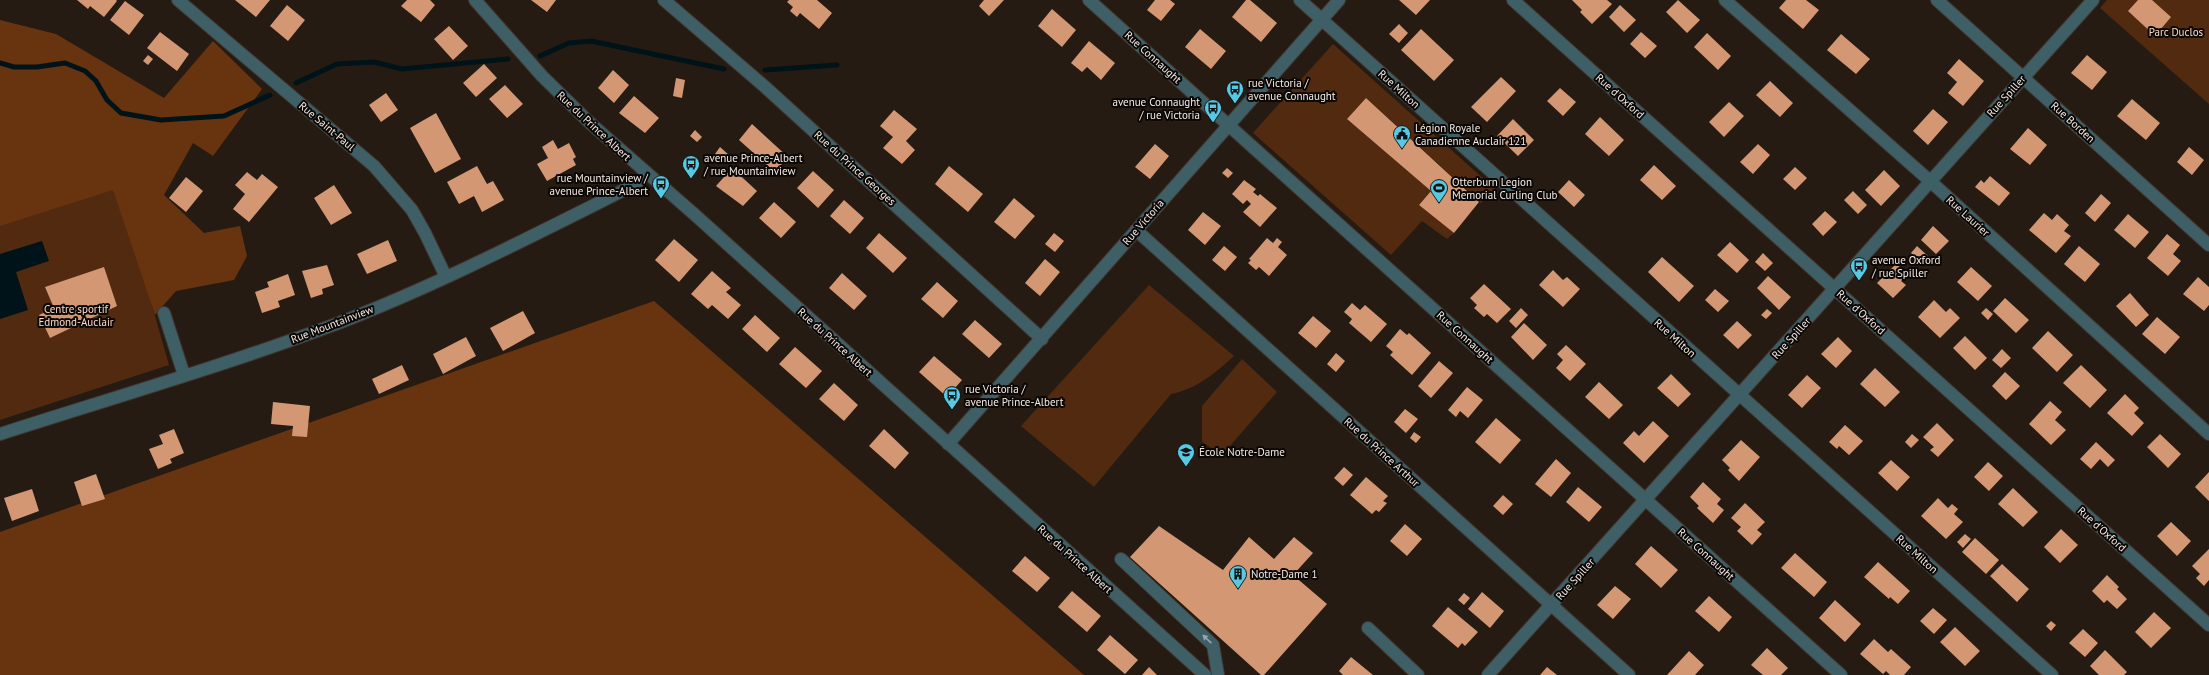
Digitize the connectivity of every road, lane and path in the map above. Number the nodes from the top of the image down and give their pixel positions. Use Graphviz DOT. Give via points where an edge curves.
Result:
graph roads {
  1 [pos="178,0"];
  2 [pos="475,0"];
  3 [pos="664,0"];
  4 [pos="1089,0"];
  5 [pos="1300,0"];
  6 [pos="1339,0"];
  7 [pos="1513,0"];
  8 [pos="1725,0"];
  9 [pos="1937,0"];
  10 [pos="2093,0"];
  11 [pos="1322,20"];
  12 [pos="2023,78"];
  13 [pos="1229,125"];
  14 [pos="647,174"];
  15 [pos="1930,181"];
  16 [pos="1136,230"];
  17 [pos="2209,244"];
  18 [pos="446,277"];
  19 [pos="1835,289"];
  20 [pos="164,313"];
  21 [pos="1042,339"];
  22 [pos="184,375"];
  23 [pos="1739,395"];
  24 [pos="0,434"];
  25 [pos="2209,434"];
  26 [pos="948,444"];
  27 [pos="1646,500"];
  28 [pos="1121,559"];
  29 [pos="1551,605"];
  30 [pos="2209,625"];
  31 [pos="1368,628"];
  32 [pos="1205,675"];
  33 [pos="1218,675"];
  34 [pos="1418,675"];
  35 [pos="1488,675"];
  36 [pos="1629,675"];
  37 [pos="1841,675"];
  38 [pos="2052,675"];
  1 -- 18 [label="street, Rue Saint-Paul" via="374,166 412,210"];
  2 -- 14 [label="street, Rue du Prince Albert" via="553,87"];
  3 -- 21 [label="street, Rue du Prince Georges" via="764,86"];
  4 -- 13 [label="street, Rue Connaught"];
  5 -- 11 [label="street, Rue Milton"];
  6 -- 11 [label="street, Rue Victoria"];
  7 -- 19 [label="street, Rue d'Oxford"];
  8 -- 15 [label="street, Rue Laurier"];
  9 -- 12 [label="street, Rue Borden"];
  10 -- 12 [label="street, Rue Spiller"];
  11 -- 13 [label="street, Rue Victoria"];
  11 -- 23 [label="street, Rue Milton"];
  12 -- 15 [label="street, Rue Spiller"];
  12 -- 17 [label="street, Rue Borden"];
  13 -- 16 [label="street, Rue Victoria"];
  13 -- 27 [label="street, Rue Connaught"];
  14 -- 18 [label="street, Rue Mountainview" via="634,185 504,251"];
  14 -- 26 [label="street, Rue du Prince Albert"];
  15 -- 19 [label="street, Rue Spiller"];
  15 -- 25 [label="street, Rue Laurier"];
  16 -- 21 [label="street, Rue Victoria"];
  16 -- 29 [label="street, Rue du Prince Arthur"];
  18 -- 22 [label="street, Rue Mountainview" via="336,324"];
  19 -- 23 [label="street, Rue Spiller"];
  19 -- 30 [label="street, Rue d'Oxford"];
  20 -- 22 [label="street"];
  21 -- 26 [label="street, Rue Victoria"];
  22 -- 24 [label="street, Rue Mountainview"];
  23 -- 27 [label="street, Rue Spiller"];
  23 -- 38 [label="street, Rue Milton"];
  26 -- 32 [label="street, Rue du Prince Albert"];
  27 -- 29 [label="street, Rue Spiller"];
  27 -- 37 [label="street, Rue Connaught"];
  33 -- 28 [label="street, one-way" via="1214,645"];
  29 -- 35 [label="street, Rue Spiller"];
  29 -- 36 [label="street, Rue du Prince Arthur"];
  31 -- 34 [label="street"];
}
